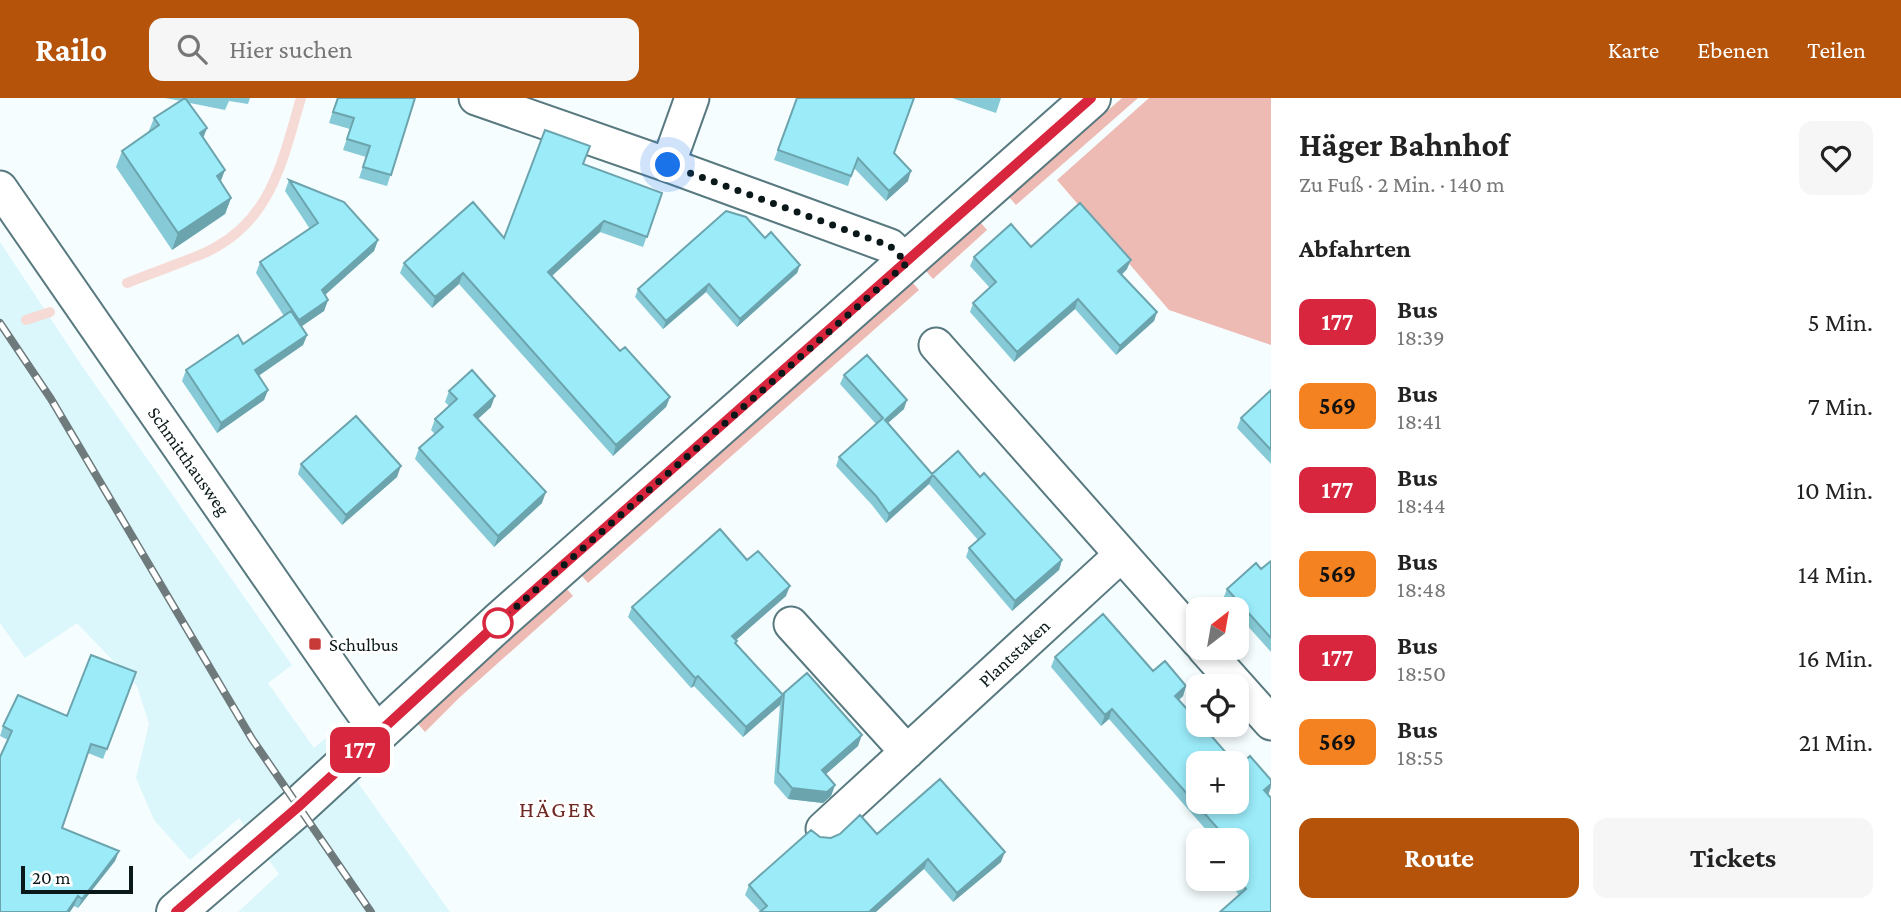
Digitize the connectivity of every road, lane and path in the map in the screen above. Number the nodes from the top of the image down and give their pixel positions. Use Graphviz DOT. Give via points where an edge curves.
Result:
graph roads {
  1 [pos="476,98"];
  2 [pos="692,98"];
  3 [pos="1091,98"];
  4 [pos="668,165"];
  5 [pos="0,188"];
  6 [pos="907,263"];
  7 [pos="936,345"];
  8 [pos="1121,555"];
  9 [pos="791,624"];
  10 [pos="1186,628"];
  11 [pos="1215,660"];
  12 [pos="1271,723"];
  13 [pos="378,733"];
  14 [pos="907,752"];
  15 [pos="823,829"];
  16 [pos="176,912"];
  1 -- 4 [label="street"];
  2 -- 4 [label="street"];
  3 -- 6 [label="main road"];
  4 -- 6 [label="street" via="890,246"];
  5 -- 13 [label="street, Schmitthausweg"];
  6 -- 13 [label="main road"];
  7 -- 8 [label="street"];
  8 -- 10 [label="street"];
  8 -- 14 [label="street, Plantstaken"];
  9 -- 14 [label="street"];
  11 -- 12 [label="street"];
  13 -- 16 [label="main road"];
  14 -- 15 [label="street, Plantstaken"];
}
